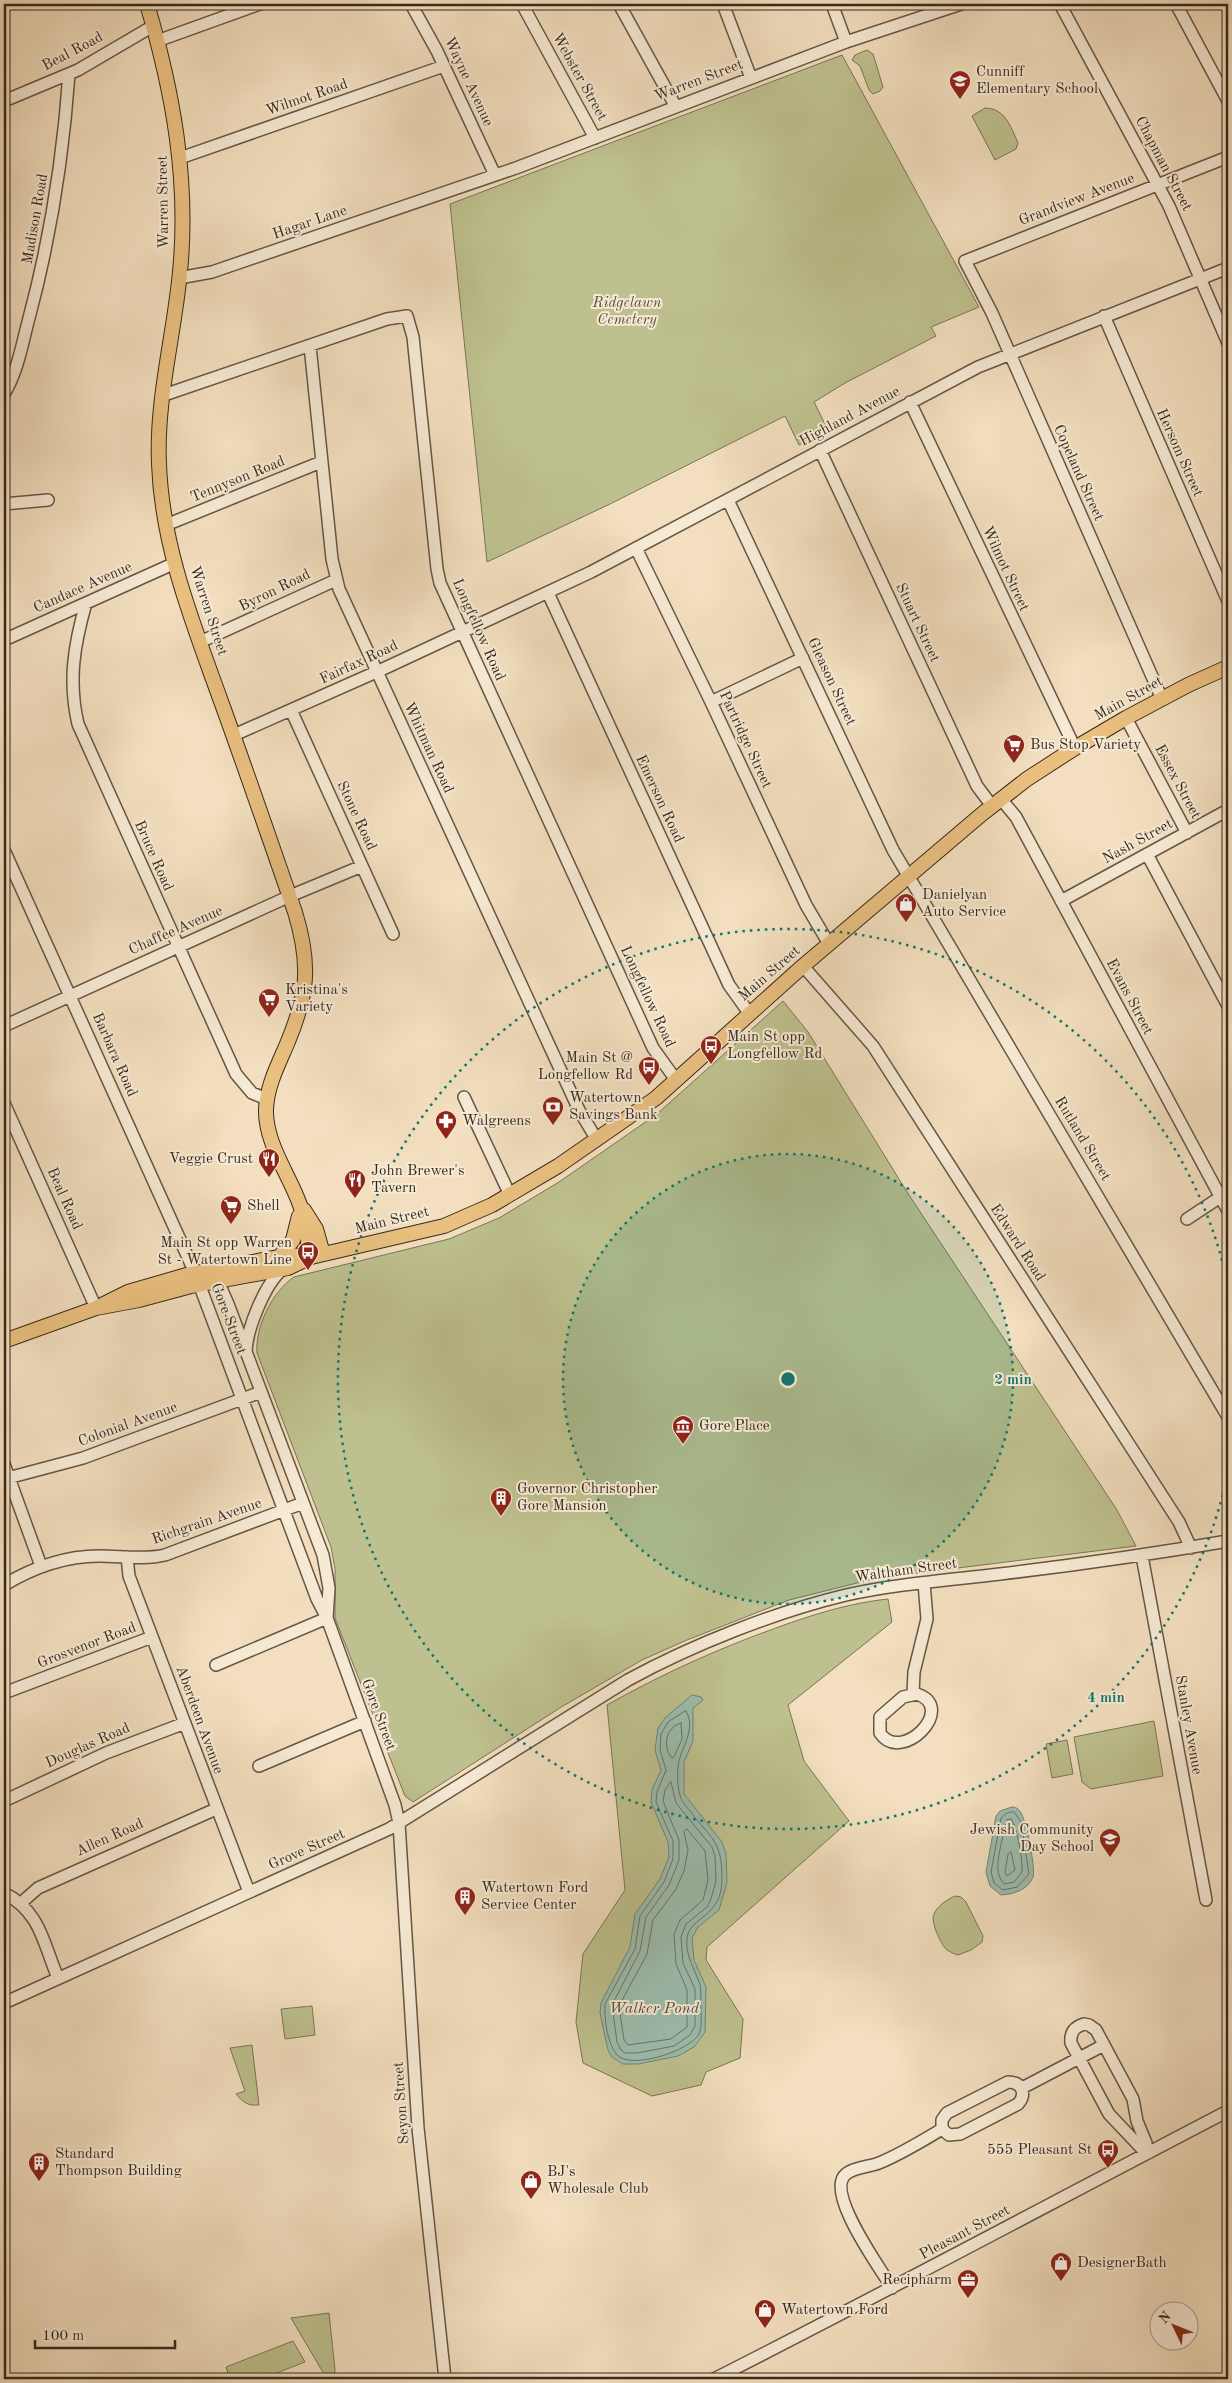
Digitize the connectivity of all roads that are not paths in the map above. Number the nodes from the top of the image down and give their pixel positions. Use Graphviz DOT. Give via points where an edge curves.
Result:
graph roads {
  1 [pos="147,4"];
  2 [pos="260,4"];
  3 [pos="411,4"];
  4 [pos="522,4"];
  5 [pos="619,4"];
  6 [pos="722,4"];
  7 [pos="832,4"];
  8 [pos="961,4"];
  9 [pos="1060,4"];
  10 [pos="1176,4"];
  11 [pos="153,26"];
  12 [pos="157,41"];
  13 [pos="846,42"];
  14 [pos="444,66"];
  15 [pos="69,74"];
  16 [pos="751,78"];
  17 [pos="4,101"];
  18 [pos="1228,101"];
  19 [pos="676,107"];
  20 [pos="595,138"];
  21 [pos="180,158"];
  22 [pos="1228,158"];
  23 [pos="495,175"];
  24 [pos="1158,185"];
  25 [pos="449,190"];
  26 [pos="966,261"];
  27 [pos="1228,268"];
  28 [pos="180,278"];
  29 [pos="1200,279"];
  30 [pos="1104,316"];
  31 [pos="1228,343"];
  32 [pos="310,346"];
  33 [pos="1010,354"];
  34 [pos="4,394"];
  35 [pos="164,395"];
  36 [pos="910,402"];
  37 [pos="820,450"];
  38 [pos="321,462"];
  39 [pos="48,500"];
  40 [pos="728,500"];
  41 [pos="4,504"];
  42 [pos="166,526"];
  43 [pos="636,548"];
  44 [pos="175,563"];
  45 [pos="336,580"];
  46 [pos="548,593"];
  47 [pos="1228,601"];
  48 [pos="86,603"];
  49 [pos="496,617"];
  50 [pos="462,632"];
  51 [pos="4,640"];
  52 [pos="200,642"];
  53 [pos="804,658"];
  54 [pos="1228,667"];
  55 [pos="377,671"];
  56 [pos="1162,699"];
  57 [pos="711,702"];
  58 [pos="291,710"];
  59 [pos="1126,718"];
  60 [pos="234,735"];
  61 [pos="1075,748"];
  62 [pos="997,803"];
  63 [pos="1228,810"];
  64 [pos="1187,833"];
  65 [pos="4,850"];
  66 [pos="1147,854"];
  67 [pos="362,866"];
  68 [pos="910,876"];
  69 [pos="290,896"];
  70 [pos="1061,901"];
  71 [pos="393,934"];
  72 [pos="829,944"];
  73 [pos="177,947"];
  74 [pos="803,966"];
  75 [pos="71,995"];
  76 [pos="1228,1006"];
  77 [pos="749,1013"];
  78 [pos="4,1026"];
  79 [pos="676,1080"];
  80 [pos="464,1097"];
  81 [pos="267,1099"];
  82 [pos="4,1103"];
  83 [pos="597,1140"];
  84 [pos="510,1195"];
  85 [pos="1225,1195"];
  86 [pos="300,1206"];
  87 [pos="1228,1212"];
  88 [pos="1187,1219"];
  89 [pos="317,1256"];
  90 [pos="282,1262"];
  91 [pos="197,1279"];
  92 [pos="215,1281"];
  93 [pos="96,1308"];
  94 [pos="4,1341"];
  95 [pos="246,1353"];
  96 [pos="261,1392"];
  97 [pos="242,1400"];
  98 [pos="1228,1417"];
  99 [pos="4,1464"];
  100 [pos="6,1478"];
  101 [pos="303,1503"];
  102 [pos="284,1510"];
  103 [pos="1228,1542"];
  104 [pos="1191,1548"];
  105 [pos="1142,1556"];
  106 [pos="127,1557"];
  107 [pos="41,1566"];
  108 [pos="924,1583"];
  109 [pos="4,1585"];
  110 [pos="327,1618"];
  111 [pos="152,1637"];
  112 [pos="216,1665"];
  113 [pos="606,1692"];
  114 [pos="4,1693"];
  115 [pos="913,1694"];
  116 [pos="365,1721"];
  117 [pos="185,1723"];
  118 [pos="259,1766"];
  119 [pos="4,1801"];
  120 [pos="216,1809"];
  121 [pos="399,1823"];
  122 [pos="249,1892"];
  123 [pos="4,1893"];
  124 [pos="1206,1900"];
  125 [pos="21,1903"];
  126 [pos="58,1978"];
  127 [pos="4,2003"];
  128 [pos="1104,2045"];
  129 [pos="1079,2058"];
  130 [pos="1022,2088"];
  131 [pos="1228,2111"];
  132 [pos="942,2129"];
  133 [pos="1146,2154"];
  134 [pos="892,2288"];
  135 [pos="445,2379"];
  136 [pos="714,2379"];
  1 -- 11 [label="main road, Warren Street"];
  2 -- 12 [label="street"];
  3 -- 14 [label="street, Wayne Avenue"];
  4 -- 20 [label="street, Webster Street"];
  5 -- 19 [label="street"];
  6 -- 16 [label="street"];
  7 -- 13 [label="street"];
  8 -- 13 [label="street, Warren Street"];
  9 -- 24 [label="street, Chapman Street"];
  10 -- 18 [label="street"];
  11 -- 12 [label="main road, Warren Street"];
  11 -- 15 [label="street, Beal Road"];
  12 -- 21 [label="main road, Warren Street"];
  13 -- 16 [label="street, Warren Street"];
  14 -- 21 [label="street, Wilmot Road"];
  14 -- 23 [label="street, Wayne Avenue"];
  15 -- 17 [label="street, Beal Road"];
  15 -- 34 [label="street, Madison Road" via="63,150 46,253 16,366"];
  16 -- 19 [label="street, Warren Street"];
  19 -- 20 [label="street, Warren Street"];
  20 -- 23 [label="street, Warren Street"];
  21 -- 28 [label="main road, Warren Street" via="183,197"];
  22 -- 24 [label="street, Grandview Avenue"];
  23 -- 25 [label="street, Warren Street"];
  24 -- 26 [label="street, Grandview Avenue"];
  24 -- 29 [label="street, Chapman Street"];
  25 -- 28 [label="street, Hagar Lane" via="212,272"];
  26 -- 33 [label="street, Copeland Street"];
  27 -- 29 [label="street, Highland Avenue"];
  28 -- 35 [label="main road, Warren Street"];
  29 -- 30 [label="street, Highland Avenue"];
  29 -- 31 [label="street, Chapman Street"];
  30 -- 33 [label="street, Highland Avenue"];
  30 -- 47 [label="street, Hersom Street"];
  32 -- 35 [label="street, Longfellow Road"];
  32 -- 38 [label="street, Whitman Road"];
  32 -- 50 [label="street, Longfellow Road" via="407,316 413,337 437,574"];
  33 -- 36 [label="street, Highland Avenue"];
  33 -- 56 [label="street, Copeland Street"];
  35 -- 42 [label="main road, Warren Street" via="159,463"];
  36 -- 37 [label="street, Highland Avenue"];
  36 -- 61 [label="street, Wilmot Street"];
  37 -- 40 [label="street, Highland Avenue"];
  37 -- 62 [label="street, Stuart Street" via="976,786"];
  38 -- 42 [label="street, Tennyson Road"];
  38 -- 45 [label="street, Whitman Road"];
  39 -- 41 [label="street"];
  40 -- 43 [label="street, Highland Avenue"];
  40 -- 53 [label="street, Gleason Street"];
  42 -- 44 [label="main road, Warren Street"];
  43 -- 46 [label="street, Highland Avenue"];
  43 -- 57 [label="street, Partridge Street"];
  44 -- 48 [label="street, Candace Avenue"];
  44 -- 52 [label="main road, Warren Street"];
  45 -- 52 [label="street, Byron Road"];
  45 -- 55 [label="street, Whitman Road"];
  46 -- 49 [label="street, Highland Avenue"];
  46 -- 77 [label="street, Emerson Road" via="729,985"];
  48 -- 51 [label="street, Candace Avenue"];
  48 -- 73 [label="street, Bruce Road" via="79,628 72,685 78,724"];
  49 -- 50 [label="street, Fairfax Road"];
  50 -- 55 [label="street, Fairfax Road"];
  50 -- 79 [label="street, Longfellow Road" via="653,1048"];
  52 -- 60 [label="main road, Warren Street"];
  53 -- 57 [label="street"];
  53 -- 68 [label="street, Gleason Street" via="893,850"];
  54 -- 56 [label="main road, Main Street"];
  55 -- 58 [label="street, Fairfax Road"];
  55 -- 83 [label="street, Whitman Road" via="578,1110"];
  56 -- 59 [label="main road, Main Street"];
  57 -- 72 [label="street, Partridge Street" via="808,911"];
  58 -- 60 [label="street, Fairfax Road"];
  58 -- 67 [label="street, Stone Road"];
  59 -- 61 [label="main road, Main Street"];
  59 -- 64 [label="street, Essex Street"];
  60 -- 69 [label="main road, Warren Street"];
  61 -- 62 [label="main road, Main Street"];
  62 -- 68 [label="main road, Main Street"];
  62 -- 70 [label="street, Evans Street" via="1016,817"];
  63 -- 64 [label="street, Nash Street"];
  64 -- 66 [label="street, Nash Street"];
  65 -- 75 [label="street, Barbara Road"];
  66 -- 70 [label="street, Nash Street"];
  66 -- 76 [label="street"];
  67 -- 69 [label="street, Chaffee Avenue"];
  67 -- 71 [label="street, Stone Road"];
  68 -- 72 [label="main road, Main Street"];
  68 -- 98 [label="street, Rutland Street"];
  69 -- 73 [label="street, Chaffee Avenue"];
  69 -- 81 [label="main road, Warren Street" via="301,930 306,981"];
  70 -- 85 [label="street, Evans Street"];
  72 -- 74 [label="main road, Main Street"];
  73 -- 75 [label="street, Chaffee Avenue"];
  73 -- 81 [label="street, Bruce Road" via="240,1081 252,1093"];
  74 -- 77 [label="main road, Main Street"];
  74 -- 104 [label="street, Edward Road" via="873,1046 1179,1522"];
  75 -- 78 [label="street, Chaffee Avenue"];
  75 -- 91 [label="street, Barbara Road"];
  77 -- 79 [label="main road, Main Street"];
  79 -- 83 [label="main road, Main Street"];
  80 -- 84 [label="street"];
  81 -- 86 [label="main road, Warren Street" via="269,1130"];
  82 -- 93 [label="street, Beal Road"];
  83 -- 84 [label="main road, Main Street"];
  84 -- 89 [label="main road, Main Street" via="444,1226"];
  85 -- 87 [label="street, Evans Street"];
  85 -- 88 [label="street"];
  86 -- 89 [label="main road, Warren Street" via="316,1230"];
  86 -- 90 [label="main road" via="295,1237"];
  89 -- 90 [label="main road, Main Street" via="301,1254"];
  90 -- 91 [label="main road, Main Street"];
  90 -- 92 [label="main road, Main Street"];
  90 -- 95 [label="street" via="249,1333"];
  91 -- 92 [label="main road, Main Street"];
  91 -- 93 [label="main road, Main Street" via="139,1300"];
  91 -- 97 [label="street, Gore Street"];
  92 -- 95 [label="street, Gore Street"];
  93 -- 94 [label="main road, Main Street"];
  95 -- 96 [label="street, Gore Street"];
  96 -- 97 [label="street, Colonial Avenue"];
  96 -- 101 [label="street, Gore Street"];
  97 -- 100 [label="street, Colonial Avenue" via="83,1458"];
  97 -- 102 [label="street, Gore Street"];
  99 -- 100 [label="street"];
  100 -- 107 [label="street"];
  101 -- 102 [label="street, Richgrain Avenue"];
  101 -- 110 [label="street, Gore Street" via="327,1571 330,1597"];
  102 -- 106 [label="street, Richgrain Avenue" via="165,1555"];
  102 -- 110 [label="street, Gore Street" via="317,1600"];
  103 -- 104 [label="street, Waltham Street"];
  104 -- 105 [label="street, Waltham Street"];
  105 -- 108 [label="street, Waltham Street"];
  105 -- 124 [label="street, Stanley Avenue"];
  106 -- 107 [label="street, Richgrain Avenue" via="85,1556"];
  106 -- 111 [label="street, Aberdeen Avenue" via="129,1576"];
  107 -- 109 [label="street, Richgrain Avenue"];
  108 -- 113 [label="street, Waltham Street" via="862,1592 792,1610 668,1659"];
  108 -- 115 [label="street" via="927,1619 914,1672"];
  110 -- 112 [label="street"];
  110 -- 116 [label="street, Gore Street"];
  111 -- 114 [label="street, Grosvenor Road"];
  111 -- 117 [label="street, Aberdeen Avenue"];
  113 -- 121 [label="street, Grove Street"];
  115 -- 115 [label="street" via="903,1697 880,1717 880,1733 888,1741 903,1742 929,1723 932,1710 929,1702"];
  116 -- 118 [label="street"];
  116 -- 121 [label="street, Gore Street"];
  117 -- 119 [label="street, Douglas Road" via="114,1750"];
  117 -- 120 [label="street, Aberdeen Avenue"];
  120 -- 122 [label="street, Aberdeen Avenue"];
  120 -- 125 [label="street, Allen Road" via="38,1888"];
  121 -- 122 [label="street, Grove Street"];
  121 -- 135 [label="street, Seyon Street" via="418,2122"];
  122 -- 126 [label="street, Grove Street"];
  123 -- 125 [label="street"];
  125 -- 126 [label="street" via="34,1919"];
  126 -- 127 [label="street, Grove Street"];
  128 -- 129 [label="street"];
  128 -- 129 [label="street" via="1093,2027 1079,2025 1070,2037"];
  128 -- 133 [label="street" via="1133,2099 1146,2143"];
  129 -- 130 [label="street"];
  129 -- 133 [label="street" via="1109,2114"];
  130 -- 132 [label="street" via="1008,2082 947,2113 942,2120"];
  130 -- 132 [label="street" via="1018,2104 960,2134 949,2135"];
  131 -- 133 [label="street, Pleasant Street"];
  132 -- 134 [label="street" via="886,2160 847,2173 840,2184 853,2226"];
  133 -- 134 [label="street, Pleasant Street"];
  134 -- 136 [label="street, Pleasant Street"];
}
